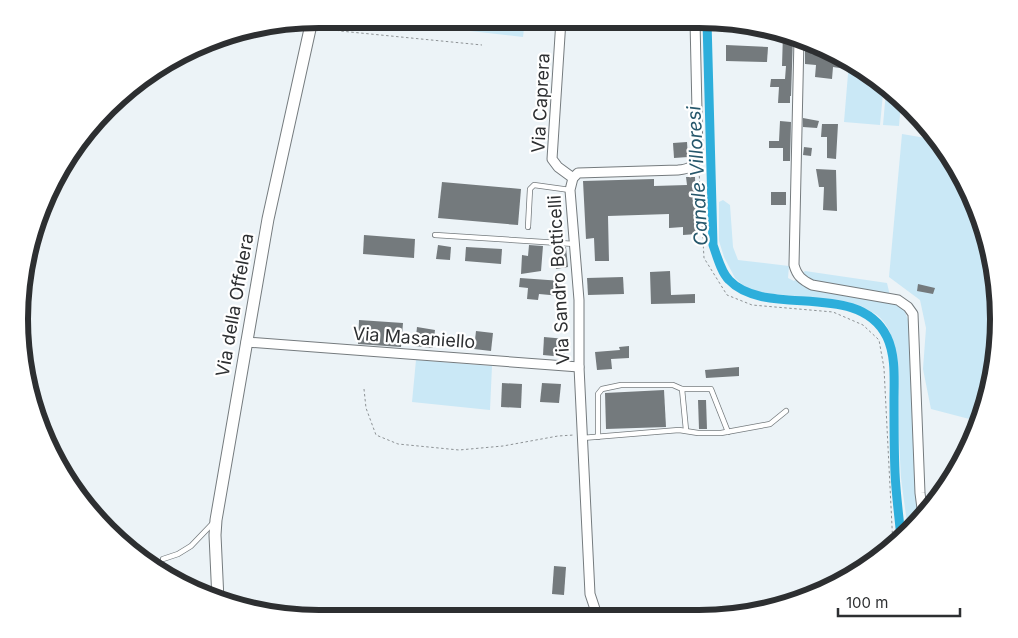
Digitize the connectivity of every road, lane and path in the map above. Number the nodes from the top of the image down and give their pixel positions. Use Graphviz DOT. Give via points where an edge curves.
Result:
graph roads {
  1 [pos="309,28"];
  2 [pos="331,28"];
  3 [pos="561,28"];
  4 [pos="695,28"];
  5 [pos="799,45"];
  6 [pos="482,46"];
  7 [pos="698,156"];
  8 [pos="573,178"];
  9 [pos="570,190"];
  10 [pos="528,227"];
  11 [pos="435,235"];
  12 [pos="575,244"];
  13 [pos="246,342"];
  14 [pos="579,367"];
  15 [pos="364,389"];
  16 [pos="682,389"];
  17 [pos="786,411"];
  18 [pos="686,430"];
  19 [pos="728,432"];
  20 [pos="582,436"];
  21 [pos="598,437"];
  22 [pos="922,506"];
  23 [pos="216,520"];
  24 [pos="893,537"];
  25 [pos="163,559"];
  26 [pos="218,592"];
  27 [pos="595,610"];
  1 -- 13 [label="street, Via della Offelera" via="268,219"];
  2 -- 6 [label="path"];
  3 -- 8 [label="street, Via Caprera" via="552,159"];
  4 -- 7 [label="street"];
  5 -- 22 [label="street" via="796,273 801,280 812,285 898,300 913,314"];
  7 -- 8 [label="street, Via Sandro Botticelli" via="694,165 687,169 578,173"];
  7 -- 24 [label="path" via="704,258 727,295 752,305 833,312 863,325 879,340 884,368"];
  8 -- 9 [label="street, Via Sandro Botticelli"];
  9 -- 10 [label="lane" via="534,185 530,189"];
  9 -- 12 [label="street, Via Sandro Botticelli"];
  11 -- 12 [label="lane"];
  12 -- 14 [label="street, Via Sandro Botticelli"];
  13 -- 14 [label="street, Via Masaniello"];
  13 -- 23 [label="street, Via della Offelera"];
  14 -- 20 [label="street, Via Sandro Botticelli"];
  15 -- 20 [label="path" via="366,408 376,435 398,444 459,450 558,436"];
  16 -- 18 [label="lane"];
  16 -- 19 [label="lane" via="711,389"];
  16 -- 21 [label="lane" via="673,384 621,385 602,389 598,394"];
  17 -- 19 [label="lane" via="770,424"];
  18 -- 19 [label="lane"];
  18 -- 21 [label="lane"];
  20 -- 21 [label="lane"];
  20 -- 27 [label="street, Via Sandro Botticelli" via="590,594"];
  23 -- 25 [label="lane" via="191,546"];
  23 -- 26 [label="street, Via della Offelera"];
}
